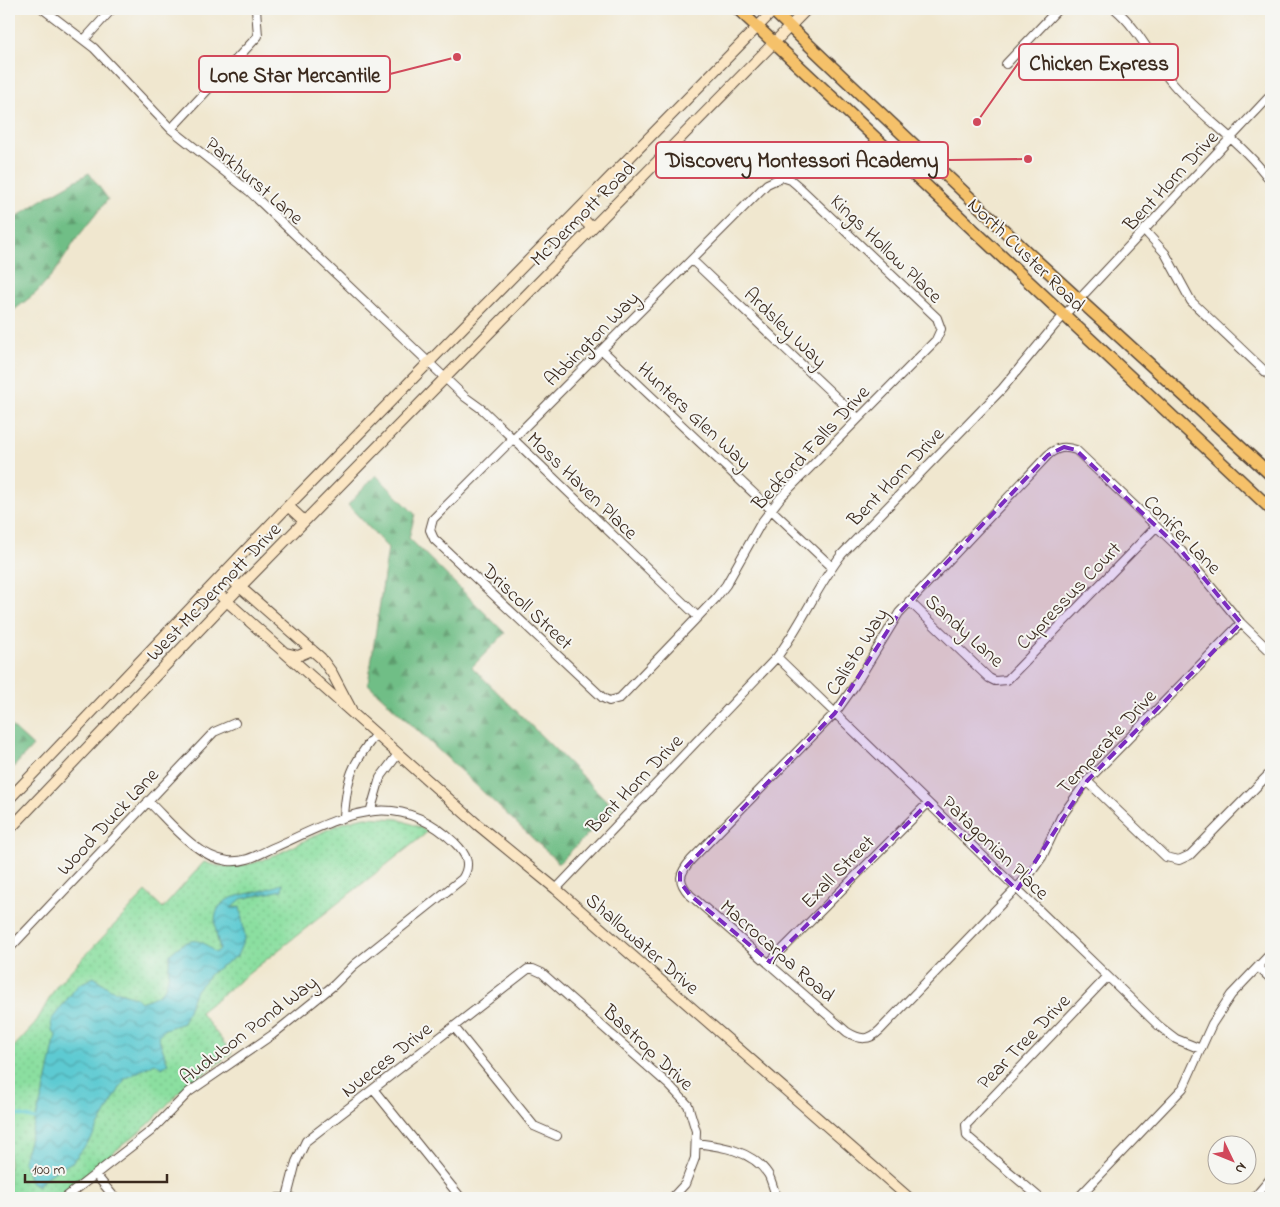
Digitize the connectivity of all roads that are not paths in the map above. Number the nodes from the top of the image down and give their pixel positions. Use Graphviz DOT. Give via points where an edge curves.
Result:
graph roads {
  1 [pos="43,9"];
  2 [pos="112,9"];
  3 [pos="256,9"];
  4 [pos="738,9"];
  5 [pos="773,9"];
  6 [pos="807,9"];
  7 [pos="1058,9"];
  8 [pos="1115,9"];
  9 [pos="757,27"];
  10 [pos="790,27"];
  11 [pos="84,40"];
  12 [pos="774,43"];
  13 [pos="1006,64"];
  14 [pos="1271,95"];
  15 [pos="171,129"];
  16 [pos="1231,138"];
  17 [pos="782,177"];
  18 [pos="1271,182"];
  19 [pos="962,191"];
  20 [pos="949,206"];
  21 [pos="576,212"];
  22 [pos="592,227"];
  23 [pos="1144,231"];
  24 [pos="692,260"];
  25 [pos="1080,300"];
  26 [pos="1064,316"];
  27 [pos="941,328"];
  28 [pos="602,350"];
  29 [pos="430,362"];
  30 [pos="1271,375"];
  31 [pos="445,377"];
  32 [pos="858,418"];
  33 [pos="512,439"];
  34 [pos="1064,447"];
  35 [pos="1271,475"];
  36 [pos="288,506"];
  37 [pos="771,509"];
  38 [pos="1271,509"];
  39 [pos="304,521"];
  40 [pos="1156,527"];
  41 [pos="430,530"];
  42 [pos="832,567"];
  43 [pos="224,573"];
  44 [pos="211,587"];
  45 [pos="240,587"];
  46 [pos="909,601"];
  47 [pos="226,602"];
  48 [pos="698,617"];
  49 [pos="1241,623"];
  50 [pos="312,650"];
  51 [pos="283,652"];
  52 [pos="1271,652"];
  53 [pos="777,657"];
  54 [pos="1001,681"];
  55 [pos="609,701"];
  56 [pos="835,713"];
  57 [pos="354,714"];
  58 [pos="235,723"];
  59 [pos="376,734"];
  60 [pos="398,754"];
  61 [pos="1271,772"];
  62 [pos="1087,781"];
  63 [pos="9,799"];
  64 [pos="148,801"];
  65 [pos="928,803"];
  66 [pos="371,810"];
  67 [pos="344,816"];
  68 [pos="9,830"];
  69 [pos="680,878"];
  70 [pos="556,889"];
  71 [pos="1017,890"];
  72 [pos="9,949"];
  73 [pos="1271,953"];
  74 [pos="770,962"];
  75 [pos="1258,967"];
  76 [pos="533,968"];
  77 [pos="1106,977"];
  78 [pos="1271,979"];
  79 [pos="454,1027"];
  80 [pos="863,1039"];
  81 [pos="1201,1049"];
  82 [pos="373,1090"];
  83 [pos="557,1136"];
  84 [pos="696,1143"];
  85 [pos="96,1174"];
  86 [pos="1271,1178"];
  87 [pos="775,1193"];
  88 [pos="65,1198"];
  89 [pos="115,1198"];
  90 [pos="286,1198"];
  91 [pos="461,1198"];
  92 [pos="672,1198"];
  93 [pos="908,1198"];
  94 [pos="1040,1198"];
  95 [pos="1078,1198"];
  96 [pos="1254,1198"];
  1 -- 11 [label="street, Parkhurst Lane"];
  2 -- 11 [label="street"];
  3 -- 15 [label="street" via="258,36"];
  4 -- 9 [label="main road, North Custer Road"];
  5 -- 9 [label="main road, McDermott Road"];
  5 -- 10 [label="main road, North Custer Road"];
  6 -- 10 [label="main road, McDermott Road"];
  7 -- 13 [label="street"];
  8 -- 16 [label="street" via="1130,22 1173,84"];
  9 -- 12 [label="main road, North Custer Road"];
  9 -- 21 [label="main road, McDermott Road"];
  10 -- 12 [label="main road, McDermott Road"];
  10 -- 19 [label="main road, North Custer Road"];
  11 -- 15 [label="street, Parkhurst Lane"];
  12 -- 20 [label="main road, North Custer Road"];
  12 -- 22 [label="main road, McDermott Road"];
  14 -- 16 [label="street, Bent Horn Drive"];
  15 -- 29 [label="street, Parkhurst Lane" via="249,191"];
  16 -- 18 [label="street"];
  16 -- 23 [label="street, Bent Horn Drive"];
  17 -- 24 [label="street, Abbington Way" via="766,184"];
  17 -- 27 [label="street, Kings Hollow Place" via="798,186 896,278 937,318"];
  19 -- 20 [label="main road"];
  19 -- 25 [label="main road, North Custer Road"];
  20 -- 26 [label="main road, North Custer Road"];
  21 -- 22 [label="main road"];
  21 -- 29 [label="main road, McDermott Road"];
  22 -- 31 [label="main road, McDermott Road"];
  23 -- 25 [label="street, Bent Horn Drive"];
  23 -- 30 [label="street" via="1165,252 1192,301"];
  24 -- 28 [label="street, Abbington Way"];
  24 -- 32 [label="street, Ardsley Way"];
  25 -- 26 [label="street, Bent Horn Drive"];
  25 -- 35 [label="main road, North Custer Road"];
  26 -- 38 [label="main road, North Custer Road"];
  26 -- 42 [label="street, Bent Horn Drive" via="1002,389"];
  27 -- 32 [label="street, Bedford Falls Drive" via="936,340"];
  28 -- 33 [label="street, Abbington Way"];
  28 -- 37 [label="street, Hunters Glen Way"];
  29 -- 31 [label="street, Parkhurst Lane"];
  29 -- 36 [label="main road, West McDermott Drive"];
  31 -- 33 [label="street, Moss Haven Place"];
  31 -- 39 [label="main road, West McDermott Drive"];
  32 -- 37 [label="street, Bedford Falls Drive"];
  33 -- 41 [label="street, Abbington Way" via="433,519"];
  33 -- 48 [label="street, Moss Haven Place"];
  34 -- 40 [label="street, Conifer Lane" via="1076,450"];
  34 -- 46 [label="street, Calisto Way" via="1053,451"];
  36 -- 39 [label="main road"];
  36 -- 43 [label="main road, West McDermott Drive"];
  37 -- 42 [label="street, Hunters Glen Way"];
  37 -- 48 [label="street, Bedford Falls Drive" via="726,585"];
  39 -- 45 [label="main road, West McDermott Drive"];
  40 -- 49 [label="street, Conifer Lane" via="1179,548"];
  40 -- 54 [label="street, Cupressus Court" via="1013,676"];
  41 -- 55 [label="street, Driscoll Street" via="434,539 602,698"];
  42 -- 53 [label="street, Bent Horn Drive"];
  43 -- 44 [label="main road, West McDermott Drive"];
  43 -- 45 [label="main road, Shallowater Drive"];
  44 -- 47 [label="main road, Shallowater Drive"];
  44 -- 63 [label="main road, West McDermott Drive"];
  45 -- 47 [label="main road, West McDermott Drive"];
  45 -- 50 [label="main road, Shallowater Drive"];
  46 -- 54 [label="street, Sandy Lane" via="988,678"];
  46 -- 56 [label="street, Calisto Way"];
  47 -- 51 [label="main road, Shallowater Drive"];
  47 -- 68 [label="main road, West McDermott Drive"];
  48 -- 55 [label="street, Bedford Falls Drive" via="620,698"];
  49 -- 52 [label="street, Conifer Lane"];
  49 -- 62 [label="street, Temperate Drive"];
  50 -- 51 [label="main road" via="298,656"];
  50 -- 57 [label="main road, Shallowater Drive" via="332,673"];
  51 -- 57 [label="main road, Shallowater Drive"];
  53 -- 56 [label="street, Patagonian Place"];
  53 -- 70 [label="street, Bent Horn Drive"];
  56 -- 65 [label="street, Patagonian Place"];
  56 -- 69 [label="street, Calisto Way" via="691,860"];
  57 -- 59 [label="main road, Shallowater Drive"];
  58 -- 64 [label="street, Wood Duck Lane" via="214,732"];
  59 -- 60 [label="main road, Shallowater Drive"];
  59 -- 67 [label="street" via="358,757 348,779"];
  60 -- 66 [label="street" via="380,778"];
  60 -- 70 [label="main road, Shallowater Drive"];
  61 -- 62 [label="street" via="1190,855 1178,860 1166,857"];
  62 -- 71 [label="street, Temperate Drive" via="1060,817 1038,863"];
  64 -- 67 [label="street" via="200,850 227,861 244,861"];
  64 -- 72 [label="street, Wood Duck Lane"];
  65 -- 71 [label="street, Patagonian Place"];
  65 -- 74 [label="street, Exall Street"];
  66 -- 67 [label="street"];
  66 -- 85 [label="street, Audubon Pond Way" via="406,813 439,829 465,854 468,864 462,879 272,1035 196,1087 151,1132"];
  69 -- 74 [label="street, Macrocarpa Road" via="683,888"];
  70 -- 93 [label="main road, Shallowater Drive"];
  71 -- 77 [label="street, Patagonian Place"];
  71 -- 80 [label="street, Temperate Drive" via="875,1036"];
  73 -- 75 [label="street"];
  74 -- 80 [label="street, Macrocarpa Road" via="847,1032"];
  75 -- 78 [label="street"];
  75 -- 81 [label="street" via="1231,995 1212,1024"];
  76 -- 79 [label="street, Nueces Drive"];
  76 -- 84 [label="street, Bastrop Drive" via="688,1105"];
  77 -- 81 [label="street, Patagonian Place" via="1159,1026"];
  77 -- 94 [label="street, Pear Tree Drive" via="970,1119 966,1129 967,1136"];
  79 -- 82 [label="street, Nueces Drive"];
  79 -- 83 [label="street" via="534,1126"];
  81 -- 95 [label="street" via="1182,1088"];
  82 -- 90 [label="street, Nueces Drive" via="306,1141"];
  82 -- 91 [label="street"];
  84 -- 87 [label="street" via="730,1148 752,1159 768,1173"];
  84 -- 92 [label="street, Bastrop Drive" via="695,1158 685,1184"];
  85 -- 88 [label="street, Audubon Pond Way"];
  85 -- 89 [label="street"];
  86 -- 96 [label="street"];
}
